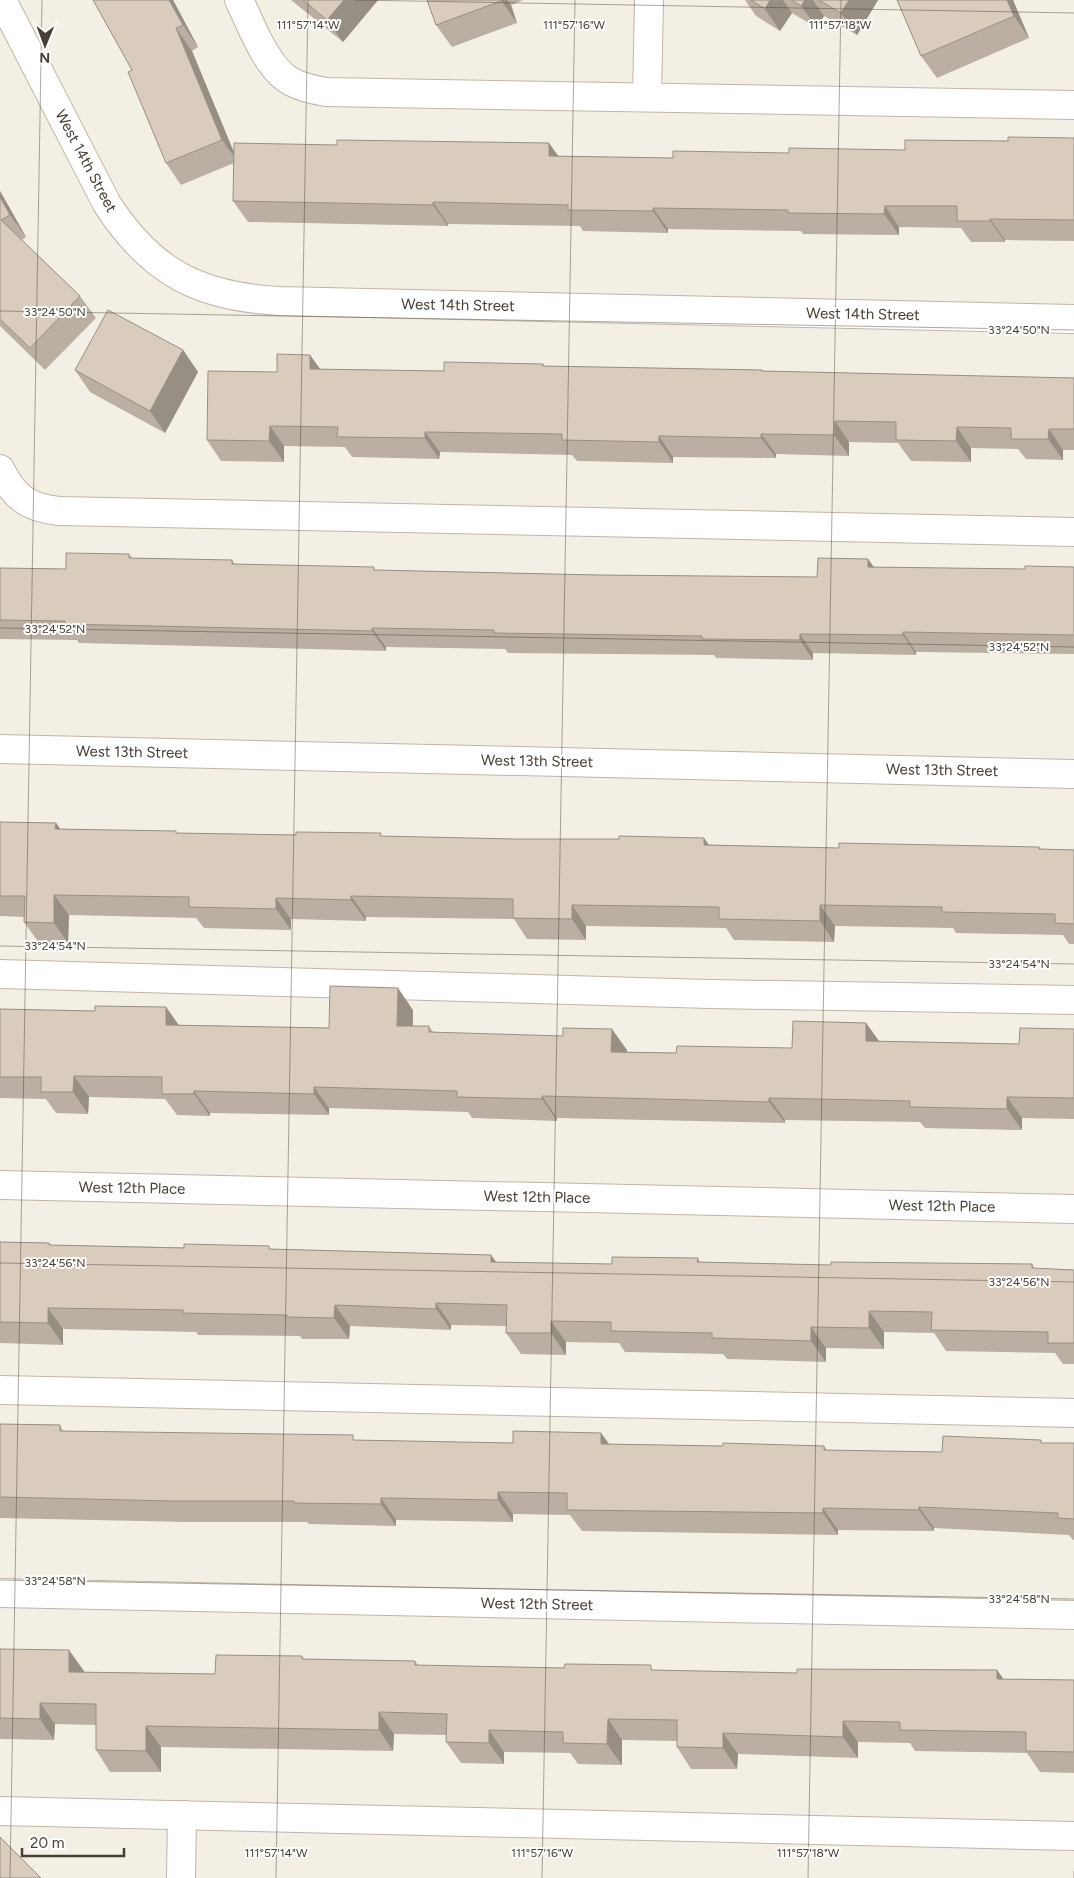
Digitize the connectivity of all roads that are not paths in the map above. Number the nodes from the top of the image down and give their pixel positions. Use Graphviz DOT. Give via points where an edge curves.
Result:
graph roads {
  1 [pos="2,0"];
  2 [pos="239,0"];
  3 [pos="649,0"];
  4 [pos="647,97"];
  5 [pos="1074,105"];
  6 [pos="1074,319"];
  7 [pos="0,469"];
  8 [pos="1074,532"];
  9 [pos="0,749"];
  10 [pos="1074,774"];
  11 [pos="0,974"];
  12 [pos="1074,1000"];
  13 [pos="0,1185"];
  14 [pos="1074,1209"];
  15 [pos="0,1390"];
  16 [pos="1074,1413"];
  17 [pos="0,1593"];
  18 [pos="1074,1615"];
  19 [pos="0,1811"];
  20 [pos="182,1815"];
  21 [pos="1074,1836"];
  22 [pos="181,1878"];
  1 -- 6 [label="street, West 14th Street" via="107,204 122,227 164,268 218,293 249,300 280,301"];
  2 -- 4 [label="street" via="268,58 290,82 308,89 326,92"];
  3 -- 4 [label="street"];
  4 -- 5 [label="street"];
  7 -- 8 [label="street" via="25,502 42,510 59,512"];
  9 -- 10 [label="street, West 13th Street"];
  11 -- 12 [label="street" via="710,994"];
  13 -- 14 [label="street, West 12th Place"];
  15 -- 16 [label="street"];
  17 -- 18 [label="street, West 12th Street"];
  19 -- 20 [label="street"];
  20 -- 21 [label="street"];
  20 -- 22 [label="street"];
}
